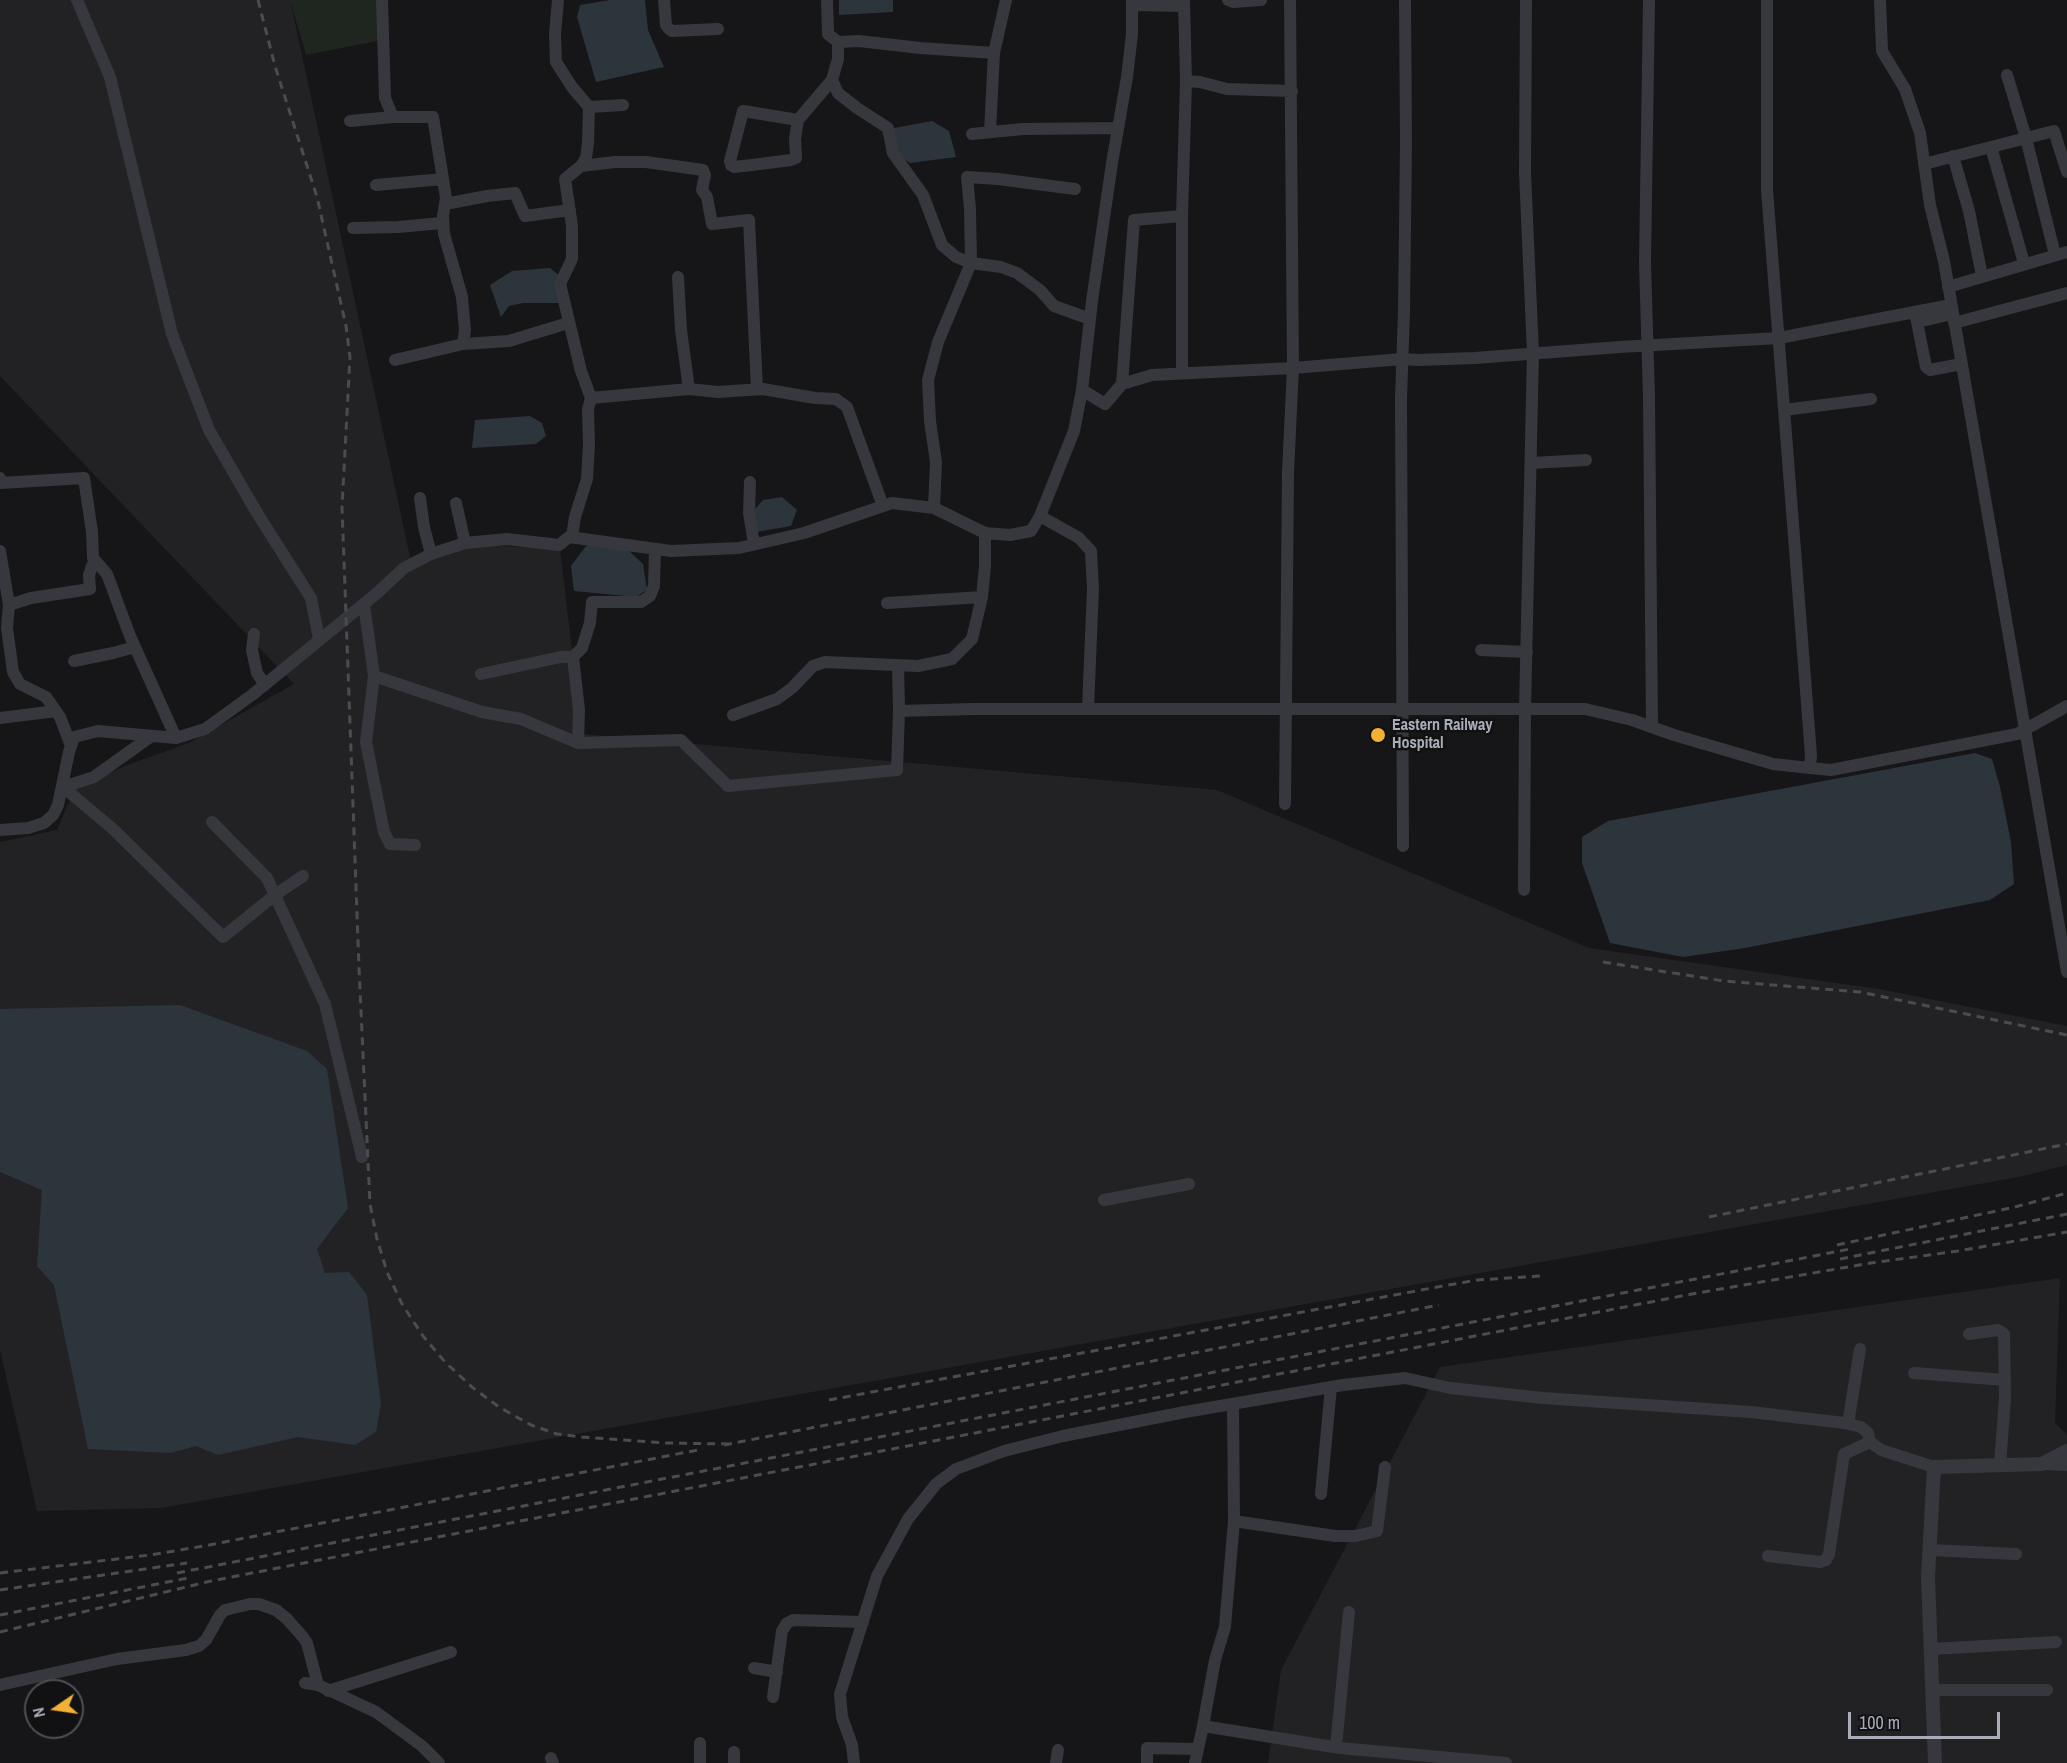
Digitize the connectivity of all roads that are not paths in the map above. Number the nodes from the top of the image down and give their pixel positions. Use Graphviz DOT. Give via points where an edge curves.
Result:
graph roads {
  1 [pos="77,0"];
  2 [pos="382,0"];
  3 [pos="558,0"];
  4 [pos="664,0"];
  5 [pos="827,0"];
  6 [pos="1006,0"];
  7 [pos="1228,0"];
  8 [pos="1261,0"];
  9 [pos="1290,0"];
  10 [pos="1405,0"];
  11 [pos="1526,0"];
  12 [pos="1649,0"];
  13 [pos="1767,0"];
  14 [pos="1880,0"];
  15 [pos="1132,3"];
  16 [pos="1184,3"];
  17 [pos="718,29"];
  18 [pos="838,42"];
  19 [pos="994,53"];
  20 [pos="2007,75"];
  21 [pos="832,80"];
  22 [pos="1186,81"];
  23 [pos="1292,91"];
  24 [pos="623,105"];
  25 [pos="589,107"];
  26 [pos="393,117"];
  27 [pos="798,120"];
  28 [pos="350,121"];
  29 [pos="1118,128"];
  30 [pos="990,132"];
  31 [pos="972,134"];
  32 [pos="2026,138"];
  33 [pos="1990,147"];
  34 [pos="1953,156"];
  35 [pos="1924,164"];
  36 [pos="580,166"];
  37 [pos="2067,172"];
  38 [pos="443,179"];
  39 [pos="376,185"];
  40 [pos="1075,189"];
  41 [pos="445,204"];
  42 [pos="570,210"];
  43 [pos="1182,216"];
  44 [pos="442,223"];
  45 [pos="353,228"];
  46 [pos="2061,253"];
  47 [pos="970,263"];
  48 [pos="2024,263"];
  49 [pos="1982,276"];
  50 [pos="678,277"];
  51 [pos="1948,287"];
  52 [pos="2067,293"];
  53 [pos="1952,314"];
  54 [pos="1916,317"];
  55 [pos="1090,319"];
  56 [pos="568,323"];
  57 [pos="1779,338"];
  58 [pos="463,344"];
  59 [pos="1646,345"];
  60 [pos="1533,353"];
  61 [pos="1402,359"];
  62 [pos="395,360"];
  63 [pos="1961,364"];
  64 [pos="1293,368"];
  65 [pos="1182,373"];
  66 [pos="1122,384"];
  67 [pos="689,389"];
  68 [pos="757,389"];
  69 [pos="1082,390"];
  70 [pos="591,398"];
  71 [pos="1871,399"];
  72 [pos="1784,410"];
  73 [pos="1586,460"];
  74 [pos="1531,463"];
  75 [pos="0,478"];
  76 [pos="750,482"];
  77 [pos="420,498"];
  78 [pos="456,503"];
  79 [pos="883,506"];
  80 [pos="934,508"];
  81 [pos="1040,516"];
  82 [pos="985,533"];
  83 [pos="572,537"];
  84 [pos="465,543"];
  85 [pos="754,544"];
  86 [pos="655,549"];
  87 [pos="0,551"];
  88 [pos="431,554"];
  89 [pos="99,565"];
  90 [pos="982,597"];
  91 [pos="887,603"];
  92 [pos="364,604"];
  93 [pos="9,605"];
  94 [pos="254,634"];
  95 [pos="319,639"];
  96 [pos="135,647"];
  97 [pos="1481,650"];
  98 [pos="1527,651"];
  99 [pos="573,657"];
  100 [pos="74,661"];
  101 [pos="898,665"];
  102 [pos="481,674"];
  103 [pos="374,676"];
  104 [pos="265,685"];
  105 [pos="2067,706"];
  106 [pos="1088,708"];
  107 [pos="1401,708"];
  108 [pos="1287,709"];
  109 [pos="1525,709"];
  110 [pos="56,711"];
  111 [pos="899,711"];
  112 [pos="733,715"];
  113 [pos="0,718"];
  114 [pos="1652,727"];
  115 [pos="2024,730"];
  116 [pos="150,737"];
  117 [pos="176,738"];
  118 [pos="578,743"];
  119 [pos="71,746"];
  120 [pos="1810,768"];
  121 [pos="63,787"];
  122 [pos="1285,804"];
  123 [pos="212,822"];
  124 [pos="0,830"];
  125 [pos="415,845"];
  126 [pos="1403,846"];
  127 [pos="303,876"];
  128 [pos="1524,890"];
  129 [pos="275,895"];
  130 [pos="2067,972"];
  131 [pos="362,1156"];
  132 [pos="1189,1184"];
  133 [pos="1104,1200"];
  134 [pos="1969,1334"];
  135 [pos="1860,1349"];
  136 [pos="1914,1373"];
  137 [pos="2005,1380"];
  138 [pos="1331,1387"];
  139 [pos="1233,1405"];
  140 [pos="1848,1424"];
  141 [pos="1870,1442"];
  142 [pos="2067,1450"];
  143 [pos="2042,1464"];
  144 [pos="2000,1465"];
  145 [pos="2067,1465"];
  146 [pos="1385,1467"];
  147 [pos="1934,1467"];
  148 [pos="1321,1494"];
  149 [pos="1234,1521"];
  150 [pos="1929,1550"];
  151 [pos="2016,1554"];
  152 [pos="1768,1556"];
  153 [pos="1349,1612"];
  154 [pos="863,1622"];
  155 [pos="2056,1642"];
  156 [pos="1930,1649"];
  157 [pos="451,1652"];
  158 [pos="754,1668"];
  159 [pos="777,1672"];
  160 [pos="0,1685"];
  161 [pos="317,1686"];
  162 [pos="1932,1690"];
  163 [pos="2047,1690"];
  164 [pos="773,1697"];
  165 [pos="1203,1725"];
  166 [pos="700,1743"];
  167 [pos="1336,1747"];
  168 [pos="1198,1749"];
  169 [pos="1058,1750"];
  170 [pos="1422,1759"];
  171 [pos="439,1763"];
  172 [pos="700,1763"];
  173 [pos="854,1763"];
  174 [pos="1056,1763"];
  175 [pos="1147,1763"];
  176 [pos="1196,1763"];
  177 [pos="1506,1763"];
  178 [pos="1935,1763"];
  1 -- 95 [label="street" via="110,77 172,334 209,430 311,598"];
  2 -- 26 [label="street" via="385,98"];
  3 -- 25 [label="street" via="556,62"];
  4 -- 17 [label="street" via="666,25 672,31"];
  5 -- 18 [label="street" via="828,34"];
  6 -- 19 [label="street"];
  7 -- 8 [label="street"];
  9 -- 23 [label="street"];
  10 -- 61 [label="street"];
  11 -- 60 [label="street" via="1525,173"];
  12 -- 59 [label="street"];
  13 -- 57 [label="street" via="1767,190"];
  14 -- 35 [label="street" via="1882,51 1905,89 1920,134"];
  15 -- 16 [label="street"];
  15 -- 29 [label="street" via="1131,45"];
  16 -- 22 [label="street"];
  18 -- 19 [label="street"];
  18 -- 21 [label="street"];
  19 -- 30 [label="street"];
  20 -- 32 [label="street"];
  21 -- 27 [label="street"];
  21 -- 47 [label="street" via="838,93 888,128 893,153 923,195 942,245"];
  22 -- 23 [label="street" via="1227,89"];
  22 -- 43 [label="street"];
  23 -- 64 [label="street"];
  24 -- 25 [label="street"];
  25 -- 36 [label="street" via="586,158"];
  26 -- 28 [label="street"];
  26 -- 38 [label="street" via="433,117"];
  27 -- 27 [label="street" via="794,160 731,165 743,111"];
  29 -- 30 [label="street"];
  29 -- 55 [label="street"];
  30 -- 31 [label="street"];
  32 -- 33 [label="street"];
  32 -- 37 [label="street" via="2054,131"];
  32 -- 46 [label="street"];
  33 -- 34 [label="street"];
  33 -- 48 [label="street"];
  34 -- 35 [label="street"];
  34 -- 49 [label="street"];
  35 -- 51 [label="street"];
  36 -- 42 [label="street" via="565,179"];
  36 -- 68 [label="street" via="646,162 702,170 702,190 712,224 749,220"];
  38 -- 39 [label="street"];
  38 -- 41 [label="street"];
  40 -- 47 [label="street" via="967,177"];
  41 -- 42 [label="street" via="515,193 525,216"];
  41 -- 44 [label="street"];
  42 -- 56 [label="street" via="572,259 560,284"];
  43 -- 65 [label="street"];
  43 -- 66 [label="street" via="1134,220"];
  44 -- 45 [label="street"];
  44 -- 58 [label="street" via="462,297"];
  46 -- 48 [label="street"];
  47 -- 55 [label="street" via="1017,273 1054,306"];
  47 -- 80 [label="street" via="938,342 928,380 936,462"];
  48 -- 49 [label="street"];
  49 -- 51 [label="street"];
  50 -- 67 [label="street"];
  51 -- 53 [label="street"];
  52 -- 53 [label="street"];
  53 -- 54 [label="street"];
  53 -- 63 [label="street"];
  54 -- 57 [label="street"];
  54 -- 63 [label="street" via="1926,367 1930,370"];
  55 -- 69 [label="street"];
  56 -- 58 [label="street" via="508,341"];
  56 -- 70 [label="street"];
  57 -- 59 [label="street"];
  57 -- 72 [label="street"];
  58 -- 62 [label="street"];
  59 -- 60 [label="street"];
  59 -- 114 [label="street"];
  60 -- 61 [label="street"];
  60 -- 74 [label="street"];
  61 -- 64 [label="street"];
  61 -- 107 [label="street"];
  63 -- 115 [label="street"];
  64 -- 65 [label="street"];
  64 -- 108 [label="street" via="1288,472"];
  65 -- 66 [label="street" via="1152,375"];
  66 -- 69 [label="street" via="1105,404"];
  67 -- 68 [label="street"];
  67 -- 70 [label="street"];
  68 -- 79 [label="street" via="836,399 847,407"];
  69 -- 81 [label="street" via="1074,431"];
  70 -- 83 [label="street" via="587,479"];
  71 -- 72 [label="street"];
  72 -- 120 [label="street"];
  73 -- 74 [label="street"];
  74 -- 98 [label="street"];
  75 -- 89 [label="street" via="1,483 84,478 93,558"];
  76 -- 85 [label="street"];
  77 -- 88 [label="street"];
  78 -- 84 [label="street"];
  79 -- 80 [label="street" via="892,503"];
  79 -- 85 [label="street" via="804,534"];
  80 -- 82 [label="street"];
  81 -- 82 [label="street" via="1031,531 1010,535"];
  81 -- 106 [label="street" via="1079,538 1090,551 1093,589"];
  82 -- 90 [label="street"];
  83 -- 84 [label="street" via="559,545 507,539"];
  83 -- 86 [label="street"];
  84 -- 88 [label="street"];
  85 -- 86 [label="street" via="728,549"];
  86 -- 99 [label="street" via="650,596 640,602 592,602 582,648"];
  87 -- 93 [label="street"];
  88 -- 92 [label="street" via="404,568"];
  89 -- 93 [label="street" via="92,566 89,574 90,589"];
  89 -- 96 [label="street" via="107,574"];
  90 -- 91 [label="street"];
  90 -- 101 [label="street" via="972,639 952,659 918,666"];
  92 -- 95 [label="street"];
  92 -- 103 [label="street"];
  93 -- 110 [label="street" via="7,628 13,672 21,684 46,697"];
  94 -- 104 [label="street" via="256,673"];
  95 -- 104 [label="street"];
  96 -- 100 [label="street"];
  96 -- 117 [label="street"];
  97 -- 98 [label="street"];
  98 -- 109 [label="street"];
  99 -- 102 [label="street"];
  99 -- 118 [label="street"];
  101 -- 111 [label="street"];
  101 -- 112 [label="street" via="825,662 813,666 777,699"];
  103 -- 118 [label="street" via="482,712 521,719"];
  103 -- 125 [label="street" via="366,742 384,832 390,844"];
  104 -- 117 [label="street" via="205,729"];
  105 -- 115 [label="street"];
  106 -- 108 [label="street"];
  106 -- 111 [label="street"];
  107 -- 108 [label="street"];
  107 -- 109 [label="street"];
  107 -- 126 [label="street"];
  108 -- 122 [label="street"];
  109 -- 114 [label="street" via="1585,708"];
  109 -- 128 [label="street"];
  110 -- 113 [label="street"];
  110 -- 119 [label="street"];
  111 -- 118 [label="street" via="897,770 738,786 728,786 681,740"];
  114 -- 120 [label="street" via="1773,764"];
  115 -- 120 [label="street" via="1831,770"];
  115 -- 130 [label="street"];
  116 -- 117 [label="street"];
  116 -- 119 [label="street" via="98,732 74,737"];
  116 -- 121 [label="street" via="94,777"];
  119 -- 121 [label="street"];
  121 -- 124 [label="street" via="53,815 44,823"];
  121 -- 129 [label="street" via="113,829 224,937"];
  123 -- 129 [label="street" via="267,878"];
  127 -- 129 [label="street"];
  129 -- 131 [label="street" via="325,1004"];
  132 -- 133 [label="street"];
  134 -- 137 [label="street" via="2003,1332"];
  135 -- 140 [label="street"];
  136 -- 137 [label="street"];
  137 -- 144 [label="street"];
  138 -- 139 [label="street"];
  138 -- 140 [label="street" via="1405,1378 1520,1396 1751,1412"];
  138 -- 148 [label="street"];
  139 -- 149 [label="street"];
  139 -- 154 [label="street" via="1063,1436 1004,1451 956,1469 936,1484 908,1519 878,1576"];
  140 -- 141 [label="street" via="1868,1432"];
  141 -- 147 [label="street" via="1881,1450"];
  141 -- 152 [label="street" via="1844,1454 1826,1560"];
  142 -- 143 [label="street"];
  143 -- 144 [label="street"];
  143 -- 145 [label="street"];
  144 -- 147 [label="street"];
  146 -- 149 [label="street" via="1377,1531 1335,1536"];
  147 -- 150 [label="street"];
  149 -- 165 [label="street" via="1225,1627"];
  150 -- 151 [label="street"];
  150 -- 156 [label="street"];
  153 -- 167 [label="street"];
  154 -- 159 [label="street" via="787,1623 782,1630"];
  154 -- 173 [label="street" via="840,1695"];
  155 -- 156 [label="street"];
  156 -- 162 [label="street"];
  157 -- 161 [label="street"];
  158 -- 159 [label="street"];
  159 -- 164 [label="street"];
  160 -- 161 [label="street" via="117,1659 199,1646 225,1610 259,1604 287,1618 303,1637"];
  161 -- 171 [label="street" via="376,1712"];
  162 -- 163 [label="street"];
  162 -- 178 [label="street"];
  165 -- 167 [label="street"];
  165 -- 168 [label="street"];
  166 -- 172 [label="street"];
  167 -- 170 [label="street"];
  168 -- 175 [label="street" via="1147,1748"];
  168 -- 176 [label="street"];
  169 -- 174 [label="street"];
  170 -- 177 [label="street"];
}
